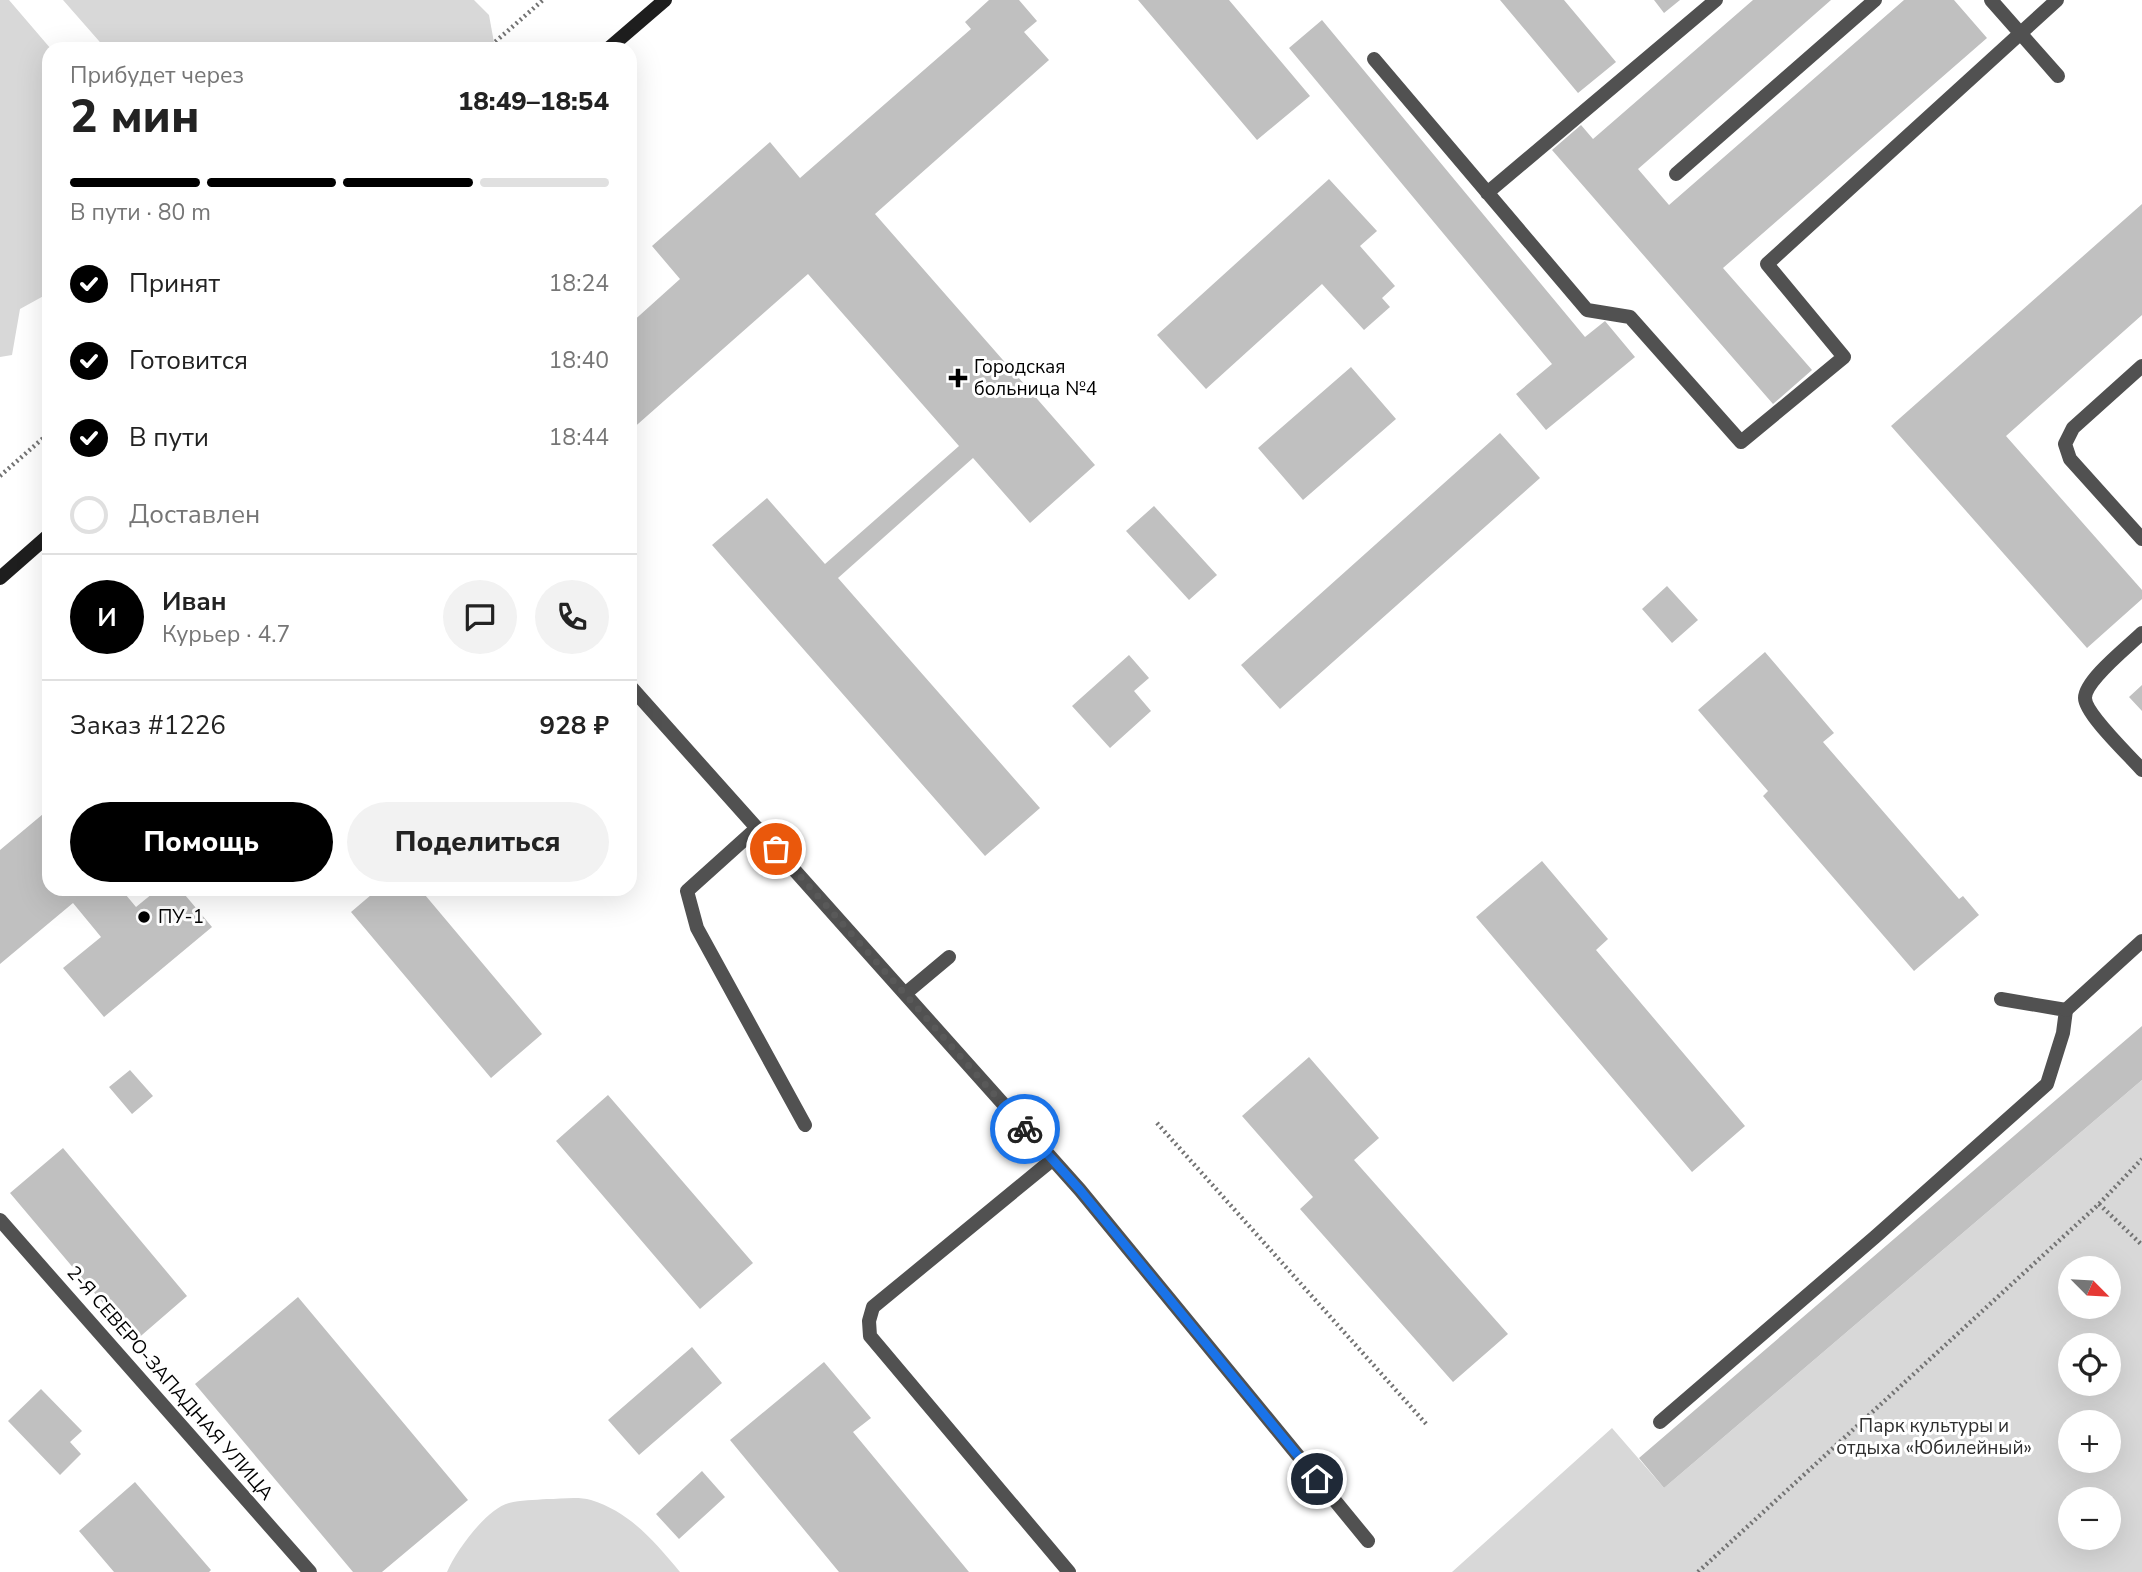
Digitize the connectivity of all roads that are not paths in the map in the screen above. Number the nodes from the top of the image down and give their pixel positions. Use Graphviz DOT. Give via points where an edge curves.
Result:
graph roads {
  1 [pos="665,0"];
  2 [pos="1716,0"];
  3 [pos="1875,0"];
  4 [pos="1991,0"];
  5 [pos="2057,0"];
  6 [pos="2021,34"];
  7 [pos="616,42"];
  8 [pos="1374,59"];
  9 [pos="2058,76"];
  10 [pos="1676,174"];
  11 [pos="1487,192"];
  12 [pos="2142,366"];
  13 [pos="2142,539"];
  14 [pos="42,541"];
  15 [pos="0,578"];
  16 [pos="2142,633"];
  17 [pos="637,694"];
  18 [pos="2142,769"];
  19 [pos="757,828"];
  20 [pos="2142,941"];
  21 [pos="949,957"];
  22 [pos="906,993"];
  23 [pos="2001,999"];
  24 [pos="2066,1010"];
  25 [pos="805,1125"];
  26 [pos="1052,1160"];
  27 [pos="0,1220"];
  28 [pos="1660,1422"];
  29 [pos="1368,1541"];
  30 [pos="310,1572"];
  31 [pos="1069,1572"];
  1 -- 7 [label="main road"];
  2 -- 11 [label="street"];
  3 -- 10 [label="street"];
  4 -- 6 [label="street"];
  5 -- 6 [label="street"];
  6 -- 9 [label="street"];
  6 -- 11 [label="street" via="1767,264 1844,357 1741,442 1630,317 1587,310"];
  8 -- 11 [label="street"];
  12 -- 13 [label="street" via="2073,428 2065,444 2070,458"];
  14 -- 15 [label="main road"];
  16 -- 18 [label="street" via="2090,683 2085,698 2090,711"];
  17 -- 19 [label="street"];
  19 -- 22 [label="street"];
  19 -- 25 [label="street" via="687,891 697,928"];
  20 -- 24 [label="street"];
  21 -- 22 [label="street"];
  22 -- 26 [label="street"];
  23 -- 24 [label="street"];
  24 -- 28 [label="street" via="2047,1084"];
  26 -- 29 [label="street"];
  26 -- 31 [label="street" via="873,1307 869,1329 870,1336"];
  27 -- 30 [label="street, 2-Я СЕВЕРО-ЗАПАДНАЯ УЛИЦА"];
}
